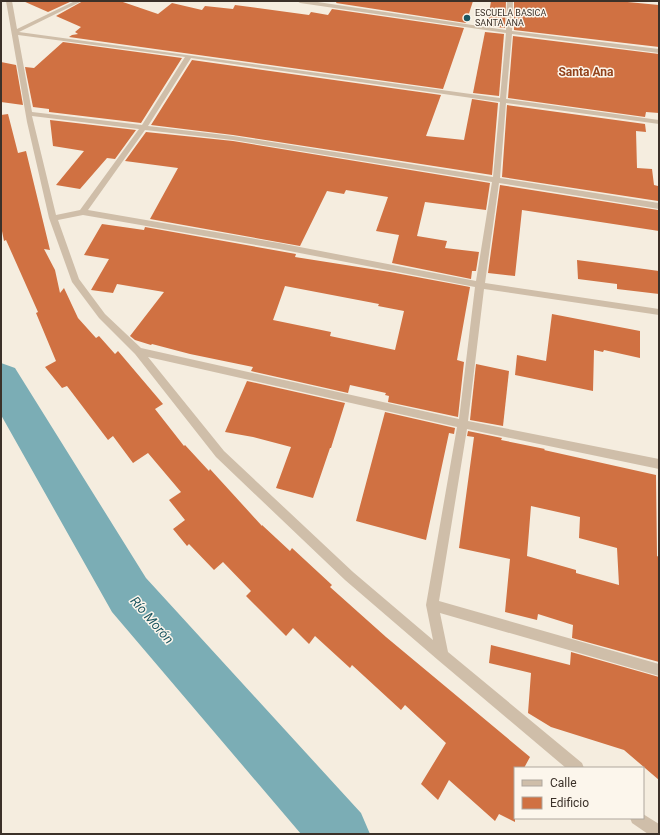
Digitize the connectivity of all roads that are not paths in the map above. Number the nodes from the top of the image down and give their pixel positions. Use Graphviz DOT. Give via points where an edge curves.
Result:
graph roads {
  1 [pos="9,1"];
  2 [pos="79,1"];
  3 [pos="300,1"];
  4 [pos="510,1"];
  5 [pos="14,32"];
  6 [pos="509,32"];
  7 [pos="659,51"];
  8 [pos="189,56"];
  9 [pos="502,100"];
  10 [pos="29,114"];
  11 [pos="659,122"];
  12 [pos="144,127"];
  13 [pos="496,180"];
  14 [pos="659,206"];
  15 [pos="83,212"];
  16 [pos="53,218"];
  17 [pos="480,285"];
  18 [pos="659,312"];
  19 [pos="138,351"];
  20 [pos="463,424"];
  21 [pos="659,464"];
  22 [pos="432,605"];
  23 [pos="442,656"];
  24 [pos="659,670"];
  25 [pos="576,767"];
  26 [pos="638,819"];
  27 [pos="659,833"];
  1 -- 5 [label="street"];
  2 -- 5 [label="street"];
  3 -- 6 [label="street"];
  4 -- 6 [label="street"];
  5 -- 8 [label="street"];
  5 -- 10 [label="street"];
  6 -- 7 [label="street"];
  6 -- 9 [label="street"];
  8 -- 9 [label="street"];
  8 -- 12 [label="street"];
  9 -- 11 [label="street"];
  9 -- 13 [label="street"];
  10 -- 12 [label="street"];
  10 -- 16 [label="street"];
  12 -- 13 [label="street" via="233,138"];
  12 -- 15 [label="street"];
  13 -- 14 [label="street"];
  13 -- 17 [label="street"];
  15 -- 16 [label="street"];
  15 -- 17 [label="street"];
  16 -- 19 [label="street" via="75,280 102,316"];
  17 -- 18 [label="street"];
  17 -- 20 [label="street"];
  19 -- 20 [label="street"];
  19 -- 23 [label="street" via="220,454 350,576"];
  20 -- 21 [label="street"];
  20 -- 22 [label="street"];
  22 -- 23 [label="street"];
  22 -- 24 [label="street"];
  23 -- 25 [label="street"];
  26 -- 27 [label="street"];
}
